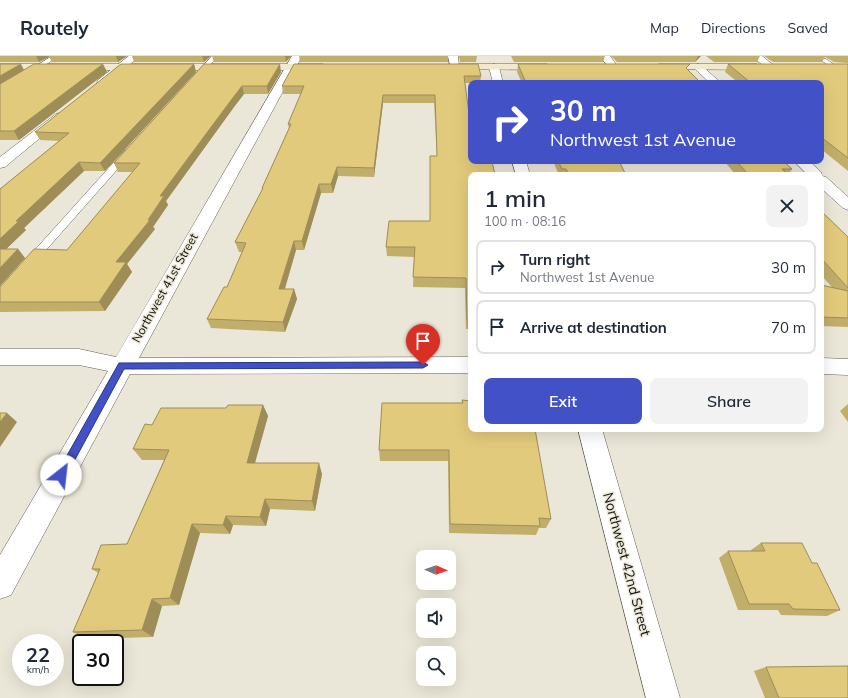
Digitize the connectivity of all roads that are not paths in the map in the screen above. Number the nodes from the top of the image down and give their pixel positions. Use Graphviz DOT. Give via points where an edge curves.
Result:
graph roads {
  1 [pos="56,56"];
  2 [pos="135,56"];
  3 [pos="215,56"];
  4 [pos="453,56"];
  5 [pos="605,56"];
  6 [pos="756,56"];
  7 [pos="293,62"];
  8 [pos="821,64"];
  9 [pos="39,67"];
  10 [pos="121,67"];
  11 [pos="204,67"];
  12 [pos="334,67"];
  13 [pos="438,67"];
  14 [pos="454,67"];
  15 [pos="494,67"];
  16 [pos="558,67"];
  17 [pos="597,67"];
  18 [pos="617,67"];
  19 [pos="652,67"];
  20 [pos="698,67"];
  21 [pos="775,67"];
  22 [pos="848,67"];
  23 [pos="0,68"];
  24 [pos="497,80"];
  25 [pos="713,80"];
  26 [pos="191,82"];
  27 [pos="95,89"];
  28 [pos="0,92"];
  29 [pos="71,108"];
  30 [pos="133,147"];
  31 [pos="0,164"];
  32 [pos="803,164"];
  33 [pos="813,172"];
  34 [pos="824,183"];
  35 [pos="848,205"];
  36 [pos="21,271"];
  37 [pos="0,357"];
  38 [pos="468,365"];
  39 [pos="122,366"];
  40 [pos="824,366"];
  41 [pos="848,366"];
  42 [pos="591,432"];
  43 [pos="0,584"];
  44 [pos="663,698"];
  1 -- 9 [label="lane"];
  2 -- 10 [label="street"];
  3 -- 11 [label="lane"];
  4 -- 14 [label="street"];
  5 -- 18 [label="street"];
  6 -- 21 [label="street"];
  7 -- 11 [label="street"];
  7 -- 12 [label="street"];
  7 -- 39 [label="street, Northwest 41st Street"];
  8 -- 22 [label="street"];
  9 -- 10 [label="street"];
  9 -- 23 [label="street"];
  9 -- 28 [label="lane"];
  10 -- 11 [label="street"];
  10 -- 27 [label="street"];
  11 -- 26 [label="lane"];
  13 -- 14 [label="street"];
  14 -- 15 [label="street"];
  15 -- 16 [label="street"];
  15 -- 24 [label="street"];
  17 -- 18 [label="street"];
  19 -- 20 [label="street"];
  20 -- 21 [label="street"];
  20 -- 25 [label="street"];
  29 -- 31 [label="street"];
  30 -- 36 [label="lane"];
  32 -- 33 [label="street"];
  34 -- 35 [label="street"];
  37 -- 39 [label="street" via="79,357"];
  38 -- 39 [label="street"];
  39 -- 43 [label="street, Northwest 41st Street"];
  40 -- 41 [label="street"];
  42 -- 44 [label="street, Northwest 42nd Street"];
}
